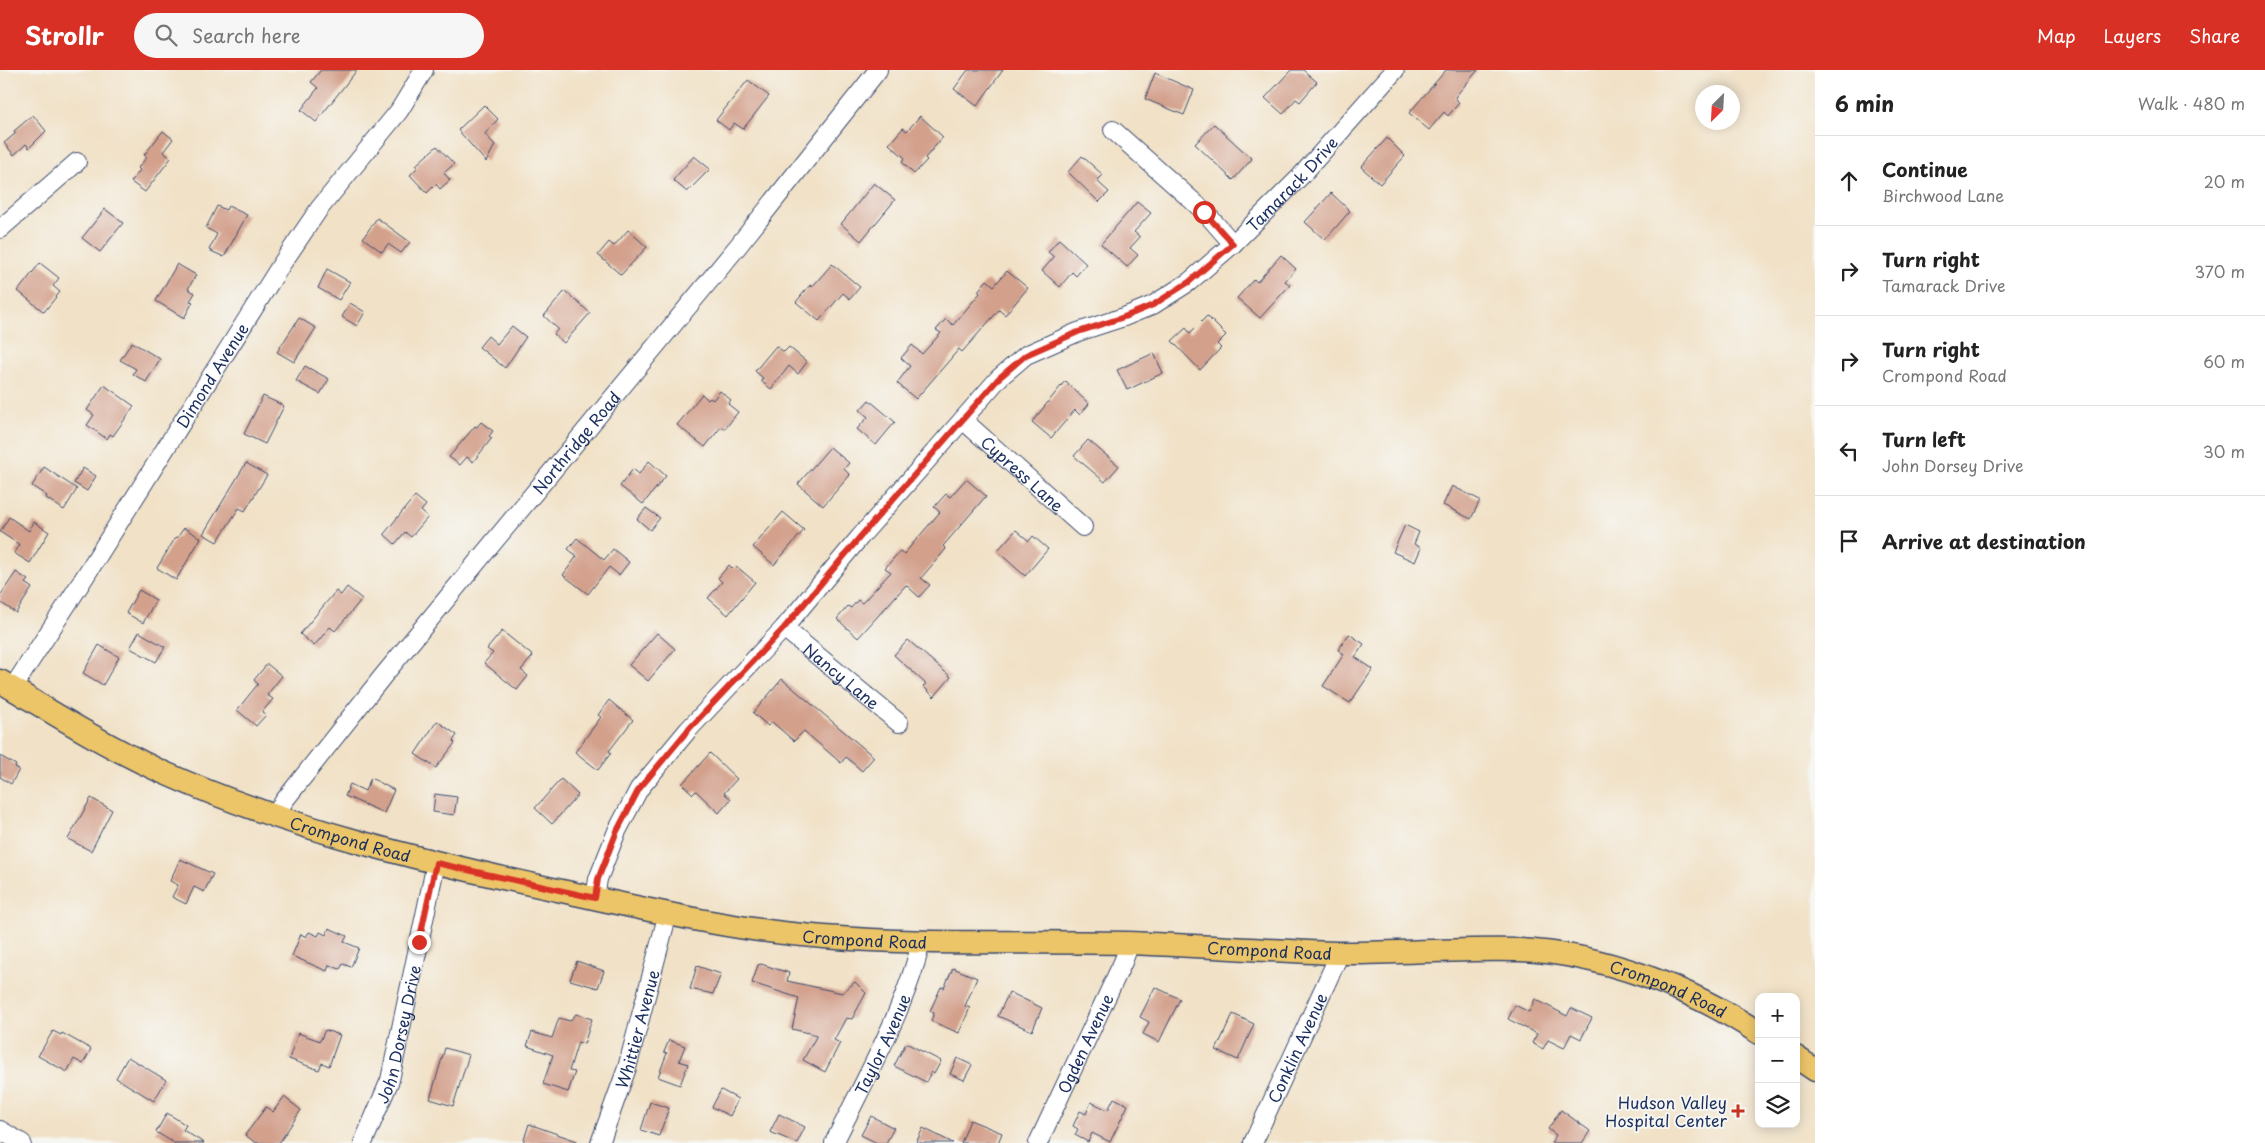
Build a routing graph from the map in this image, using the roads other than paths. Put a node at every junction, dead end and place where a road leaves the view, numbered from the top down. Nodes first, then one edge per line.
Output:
1 (424, 70) edge
2 (878, 70) edge
3 (1385, 73) edge
4 (1113, 130) dead end
5 (77, 162) dead end
6 (0, 229) edge
7 (1233, 244) junction
8 (963, 420) junction
9 (1083, 528) dead end
10 (784, 628) junction
11 (6, 685) edge
12 (899, 723) dead end
13 (275, 816) junction
14 (436, 863) junction
15 (595, 898) junction
16 (668, 913) junction
17 (921, 942) junction
18 (1130, 943) junction
19 (1340, 953) junction
20 (1755, 1031) edge
21 (1800, 1060) edge
22 (1815, 1070) edge
23 (0, 1130) edge
24 (22, 1143) edge
25 (363, 1143) edge
26 (600, 1143) edge
27 (834, 1143) edge
28 (1038, 1143) edge
29 (1253, 1143) edge

1 - 11 street, Dimond Avenue
2 - 13 street, Northridge Road
3 - 7 street, Tamarack Drive
4 - 7 street
5 - 6 street
7 - 8 street, Tamarack Drive
8 - 9 street, Cypress Lane
8 - 10 street, Tamarack Drive
10 - 12 street, Nancy Lane
10 - 15 street, Tamarack Drive
11 - 13 main road, Crompond Road
13 - 14 main road, Crompond Road
14 - 15 main road, Crompond Road
14 - 25 street, John Dorsey Drive
15 - 16 main road, Crompond Road
16 - 17 main road, Crompond Road
16 - 26 street, Whittier Avenue
17 - 18 main road, Crompond Road
17 - 27 street, Taylor Avenue
18 - 19 main road, Crompond Road
18 - 28 street, Ogden Avenue
19 - 20 main road, Crompond Road
19 - 29 street, Conklin Avenue
21 - 22 main road
23 - 24 street

